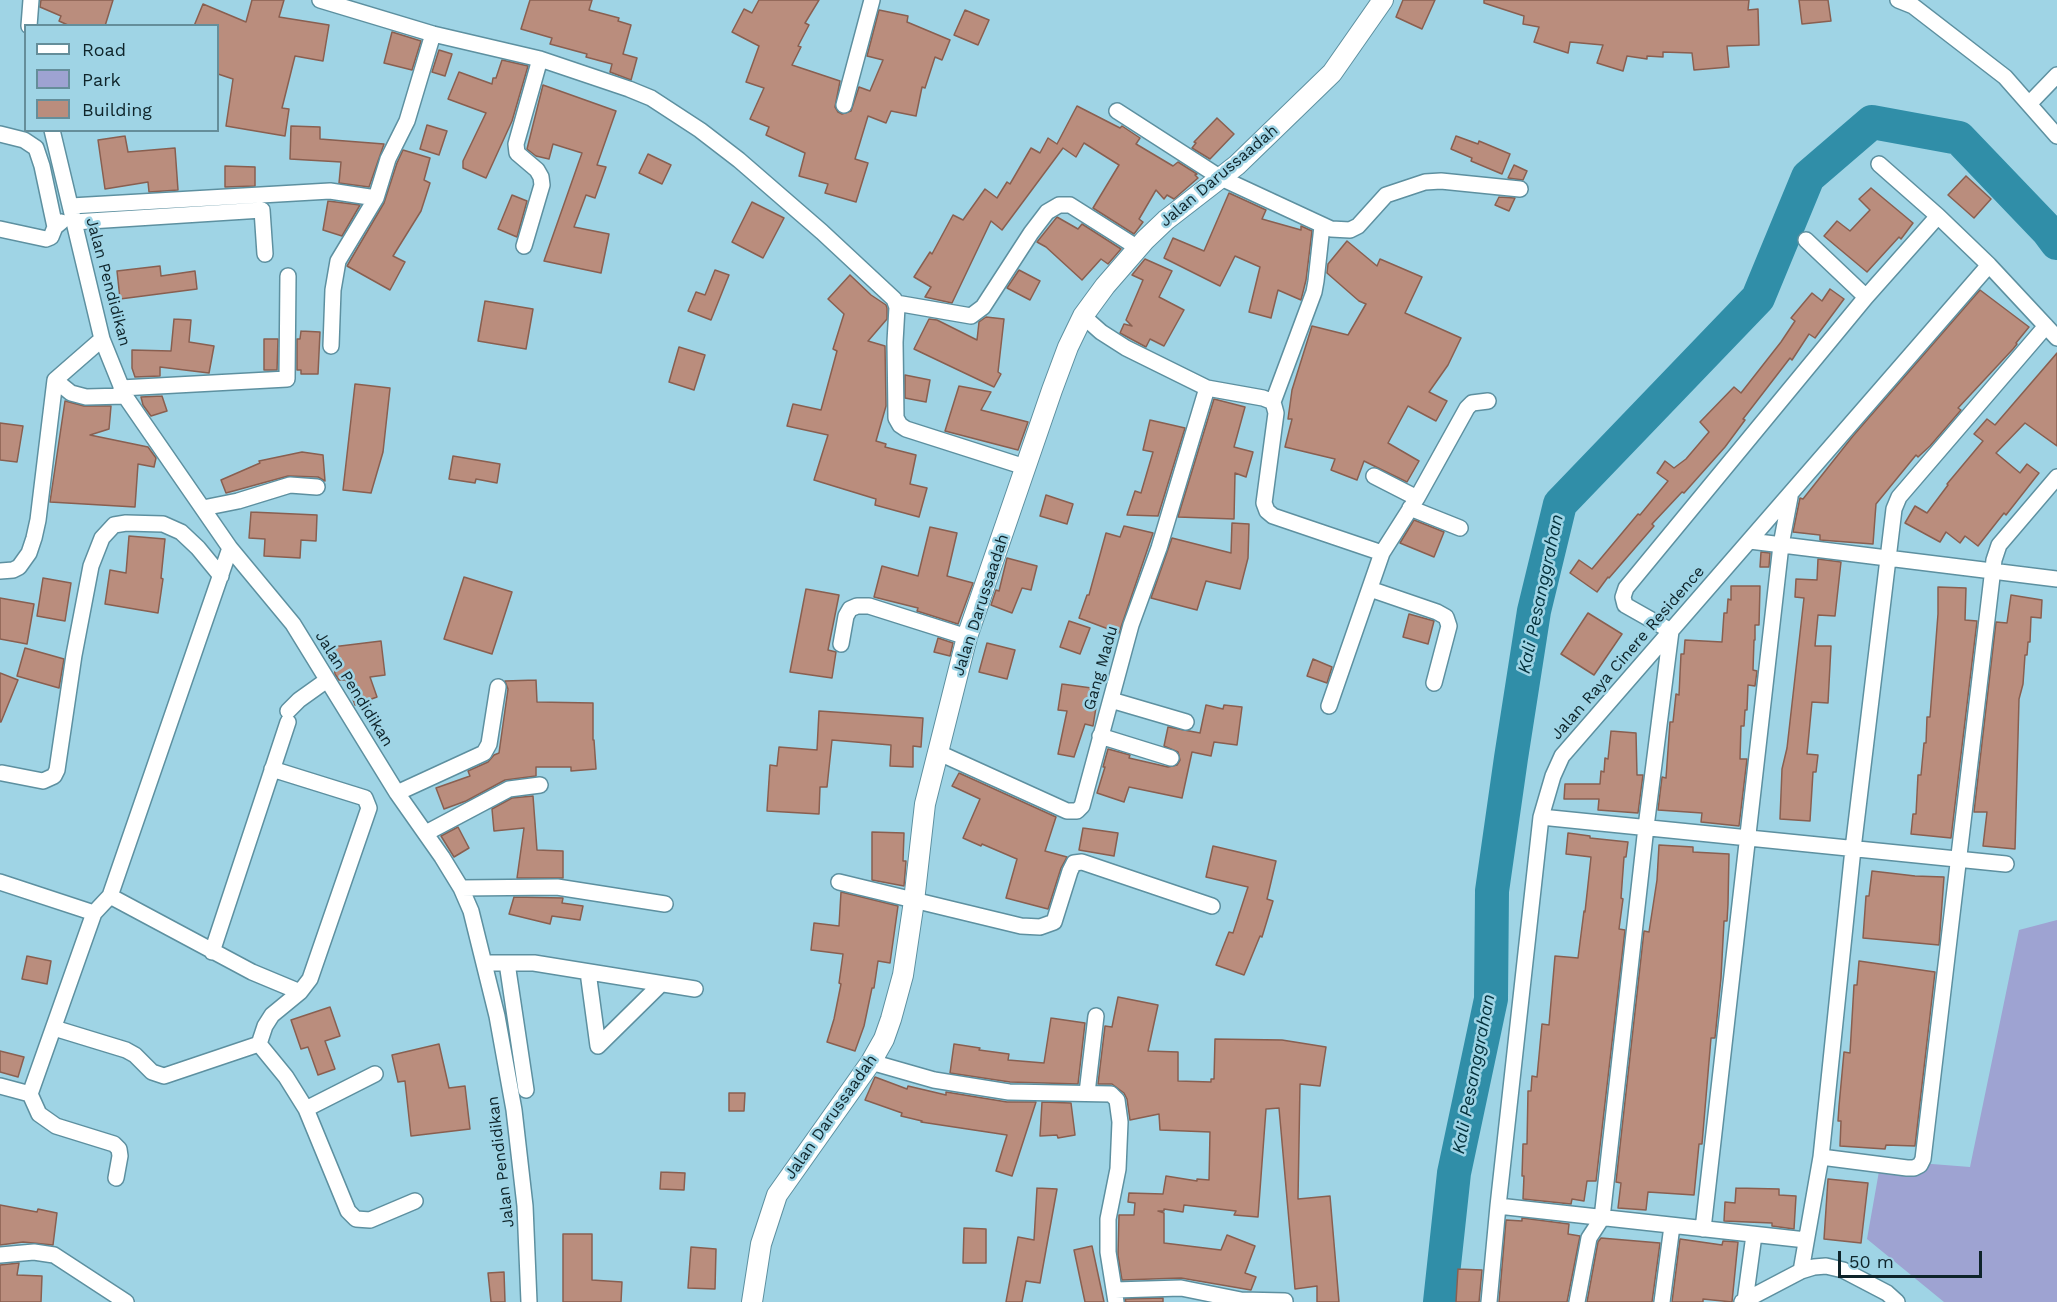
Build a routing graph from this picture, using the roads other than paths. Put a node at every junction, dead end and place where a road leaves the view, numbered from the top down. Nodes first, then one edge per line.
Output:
1 (32, 0) edge
2 (320, 0) edge
3 (872, 0) edge
4 (1383, 0) edge
5 (1898, 0) edge
6 (1914, 3) edge
7 (28, 24) edge
8 (433, 34) junction
9 (540, 59) junction
10 (2057, 75) edge
11 (2029, 104) junction
12 (844, 105) dead end
13 (1117, 111) dead end
14 (52, 132) edge
15 (0, 134) edge
16 (2057, 136) edge
17 (1880, 164) dead end
18 (1221, 178) junction
19 (1520, 189) dead end
20 (376, 198) junction
21 (72, 213) junction
22 (1938, 216) junction
23 (1322, 226) junction
24 (55, 227) junction
25 (0, 229) edge
26 (1806, 240) dead end
27 (524, 246) dead end
28 (1138, 248) junction
29 (265, 254) dead end
30 (1989, 265) junction
31 (288, 276) dead end
32 (1866, 297) junction
33 (896, 303) junction
34 (1083, 316) junction
35 (2046, 326) junction
36 (2057, 338) edge
37 (102, 339) junction
38 (331, 345) dead end
39 (55, 380) junction
40 (1207, 388) junction
41 (123, 392) junction
42 (1488, 401) dead end
43 (1273, 402) junction
44 (1025, 467) junction
45 (1374, 476) dead end
46 (2057, 477) edge
47 (317, 487) dead end
48 (1791, 495) junction
49 (1414, 503) junction
50 (203, 508) junction
51 (1460, 528) dead end
52 (1750, 541) junction
53 (1780, 544) junction
54 (230, 548) junction
55 (1382, 553) junction
56 (1888, 557) junction
57 (1994, 570) junction
58 (0, 571) edge
59 (221, 576) junction
60 (2057, 579) edge
61 (1370, 589) junction
62 (1671, 631) junction
63 (968, 637) junction
64 (841, 644) dead end
65 (327, 680) junction
66 (1434, 683) dead end
67 (498, 687) dead end
68 (1111, 700) junction
69 (1329, 706) dead end
70 (1186, 722) dead end
71 (1100, 736) junction
72 (938, 752) junction
73 (1171, 758) dead end
74 (272, 769) junction
75 (2, 774) dead end
76 (540, 785) dead end
77 (397, 793) junction
78 (1541, 817) junction
79 (1646, 827) junction
80 (426, 833) junction
81 (1749, 838) junction
82 (1853, 849) junction
83 (1958, 860) junction
84 (2006, 864) dead end
85 (0, 882) edge
86 (839, 882) dead end
87 (461, 888) junction
88 (110, 896) junction
89 (915, 901) junction
90 (665, 904) dead end
91 (1212, 906) dead end
92 (94, 913) junction
93 (212, 952) junction
94 (484, 963) junction
95 (507, 963) junction
96 (588, 972) junction
97 (661, 984) junction
98 (695, 990) dead end
99 (300, 992) junction
100 (1096, 1017) dead end
101 (54, 1028) junction
102 (259, 1044) junction
103 (872, 1062) junction
104 (375, 1074) dead end
105 (0, 1086) edge
106 (526, 1090) dead end
107 (1087, 1093) junction
108 (30, 1094) junction
109 (306, 1109) junction
110 (1821, 1157) junction
111 (116, 1178) dead end
112 (415, 1201) dead end
113 (1498, 1206) junction
114 (1602, 1218) junction
115 (1672, 1226) junction
116 (1703, 1229) junction
117 (1754, 1235) junction
118 (1806, 1240) junction
119 (0, 1256) edge
120 (1801, 1271) junction
121 (1115, 1296) edge
122 (1285, 1301) edge
123 (126, 1302) edge
124 (529, 1302) edge
125 (752, 1302) edge
126 (1267, 1302) edge
127 (1489, 1302) edge
128 (1576, 1302) edge
129 (1662, 1302) edge
130 (1743, 1302) edge
131 (1897, 1302) edge

1 - 7 street
2 - 8 street
3 - 12 street
4 - 18 street, Jalan Darussaadah
5 - 6 street
6 - 11 street
8 - 9 street
8 - 20 street
9 - 27 street
9 - 33 street
10 - 11 street
11 - 16 street
13 - 18 street
14 - 21 street, Jalan Pendidikan
15 - 24 street
17 - 22 street
18 - 23 street
18 - 28 street, Jalan Darussaadah
19 - 23 street
20 - 21 street
20 - 38 street
21 - 24 street
21 - 29 street
21 - 37 street, Jalan Pendidikan
22 - 30 street
22 - 32 street
23 - 43 street
24 - 25 street
26 - 32 street
28 - 33 street
28 - 34 street, Jalan Darussaadah
30 - 35 street
30 - 48 street, Jalan Raya Cinere Residence
31 - 41 street
32 - 62 street
33 - 44 street
34 - 40 street
34 - 44 street, Jalan Darussaadah
35 - 36 street
35 - 56 street
37 - 39 street
37 - 41 street, Jalan Pendidikan
39 - 41 street
39 - 58 street
40 - 43 street
40 - 68 street, Gang Madu
41 - 50 street, Jalan Pendidikan
42 - 49 street
43 - 55 street
44 - 63 street, Jalan Darussaadah
45 - 49 street
46 - 57 street
47 - 50 street
48 - 52 street, Jalan Raya Cinere Residence
48 - 53 street
49 - 51 street
49 - 55 street
50 - 54 street, Jalan Pendidikan
52 - 53 street
52 - 62 street, Jalan Raya Cinere Residence
53 - 56 street
53 - 81 street
54 - 59 street
54 - 65 street, Jalan Pendidikan
55 - 61 street
56 - 57 street
56 - 82 street
57 - 60 street
57 - 83 street
59 - 75 street
59 - 88 street
61 - 66 street
61 - 69 street
62 - 78 street, Jalan Raya Cinere Residence
62 - 79 street
63 - 64 street
63 - 72 street, Jalan Darussaadah
65 - 74 street
65 - 77 street, Jalan Pendidikan
67 - 77 street
68 - 70 street
68 - 71 street, Gang Madu
71 - 72 street, Gang Madu
71 - 73 street
72 - 89 street, Jalan Darussaadah
74 - 93 street
74 - 99 street
76 - 80 street
77 - 80 street, Jalan Pendidikan
78 - 79 street
78 - 113 street, Jalan Raya Cinere Residence
79 - 81 street
79 - 114 street
80 - 87 street, Jalan Pendidikan
81 - 82 street
81 - 116 street
82 - 83 street
82 - 110 street
83 - 84 street
83 - 110 street
85 - 92 street
86 - 89 street
87 - 90 street
87 - 94 street, Jalan Pendidikan
88 - 92 street
88 - 93 street
89 - 91 street
89 - 103 street, Jalan Darussaadah
92 - 101 street
93 - 99 street
94 - 95 street
94 - 124 street, Jalan Pendidikan
95 - 96 street
95 - 106 street
96 - 97 street
96 - 97 street
97 - 98 street
99 - 102 street
100 - 107 street
101 - 102 street
101 - 108 street
102 - 109 street
103 - 107 street
103 - 125 street, Jalan Darussaadah
104 - 109 street
105 - 108 street
107 - 121 street
108 - 111 street
109 - 112 street
110 - 118 street
113 - 114 street
113 - 127 street, Jalan Raya Cinere Residence
114 - 115 street
114 - 128 street
115 - 116 street
115 - 129 street
116 - 117 street
117 - 118 street
117 - 130 street
118 - 120 street
119 - 123 street
120 - 130 street
120 - 131 street
121 - 126 street
122 - 126 street

